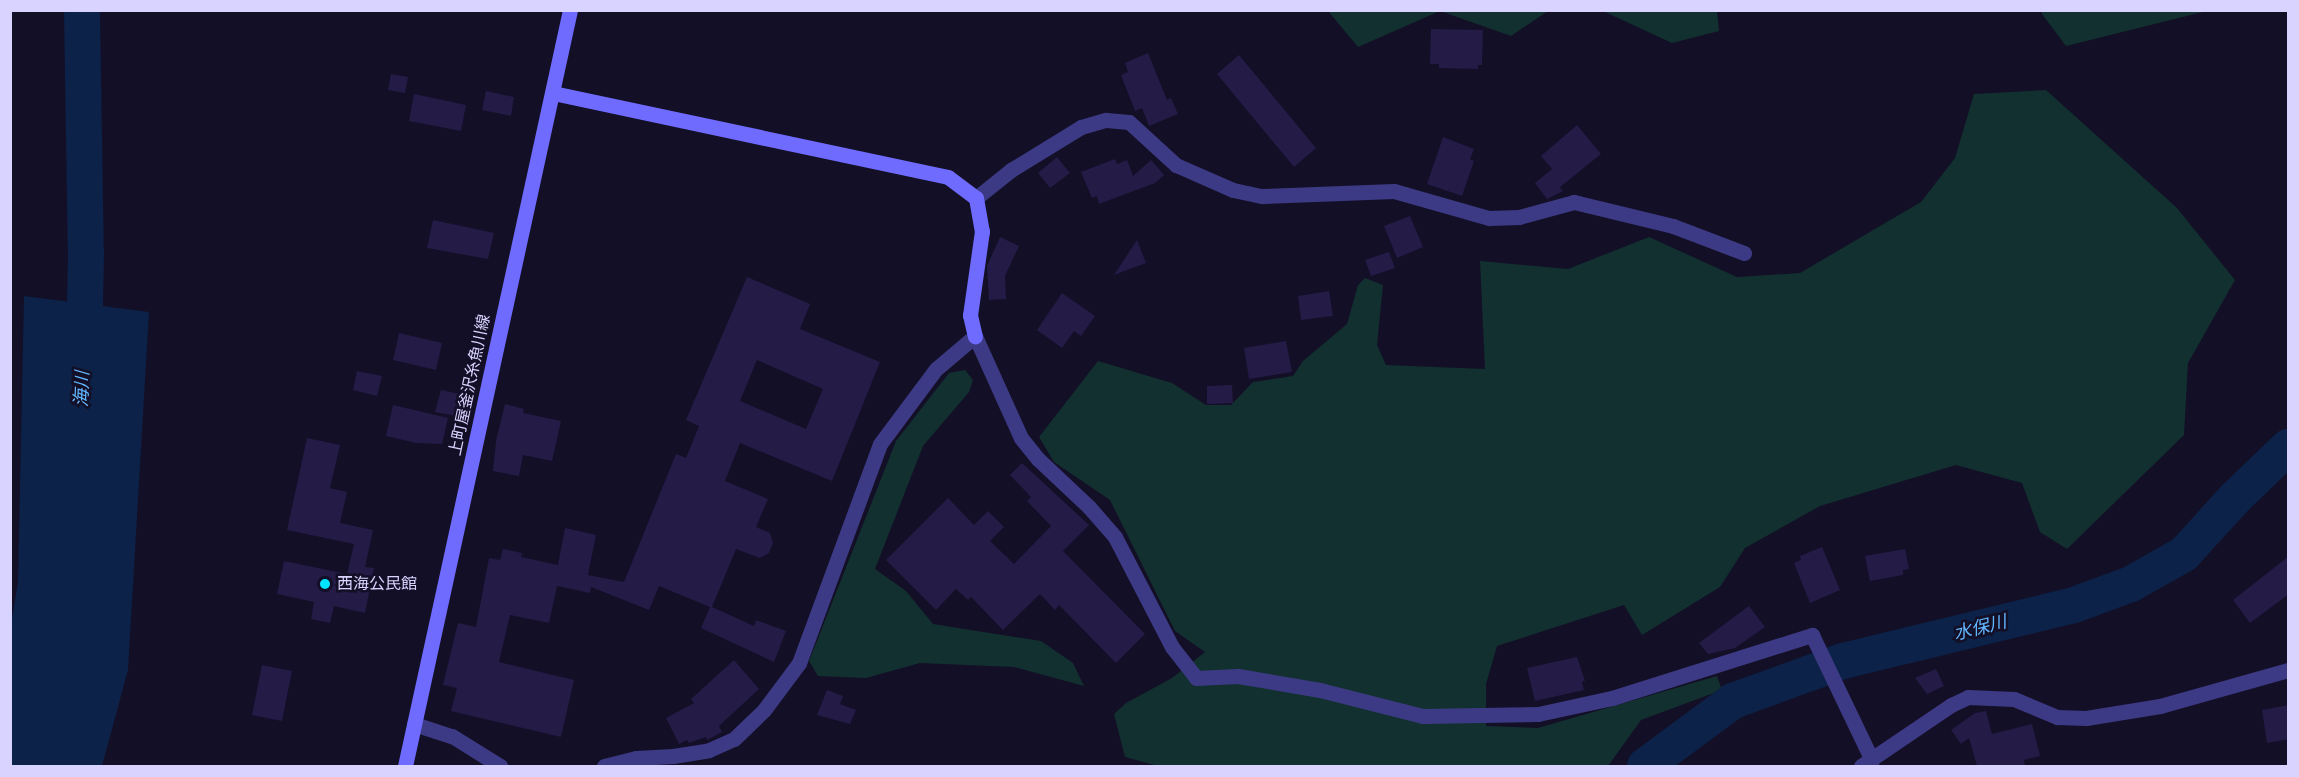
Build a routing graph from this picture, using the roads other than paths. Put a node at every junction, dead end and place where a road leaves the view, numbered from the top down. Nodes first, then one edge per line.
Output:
1 (570, 10) edge
2 (553, 93) junction
3 (976, 198) junction
4 (1744, 253) dead end
5 (975, 336) junction
6 (2289, 670) edge
7 (414, 724) junction
8 (1867, 763) edge
9 (405, 766) edge
10 (500, 766) edge
11 (603, 766) edge

1 - 2 main road, 上町屋釜沢糸魚川線
2 - 3 main road
2 - 7 main road, 上町屋釜沢糸魚川線
3 - 4 street
3 - 5 main road
5 - 8 street
5 - 11 street
6 - 8 street
7 - 9 main road, 上町屋釜沢糸魚川線
7 - 10 street

